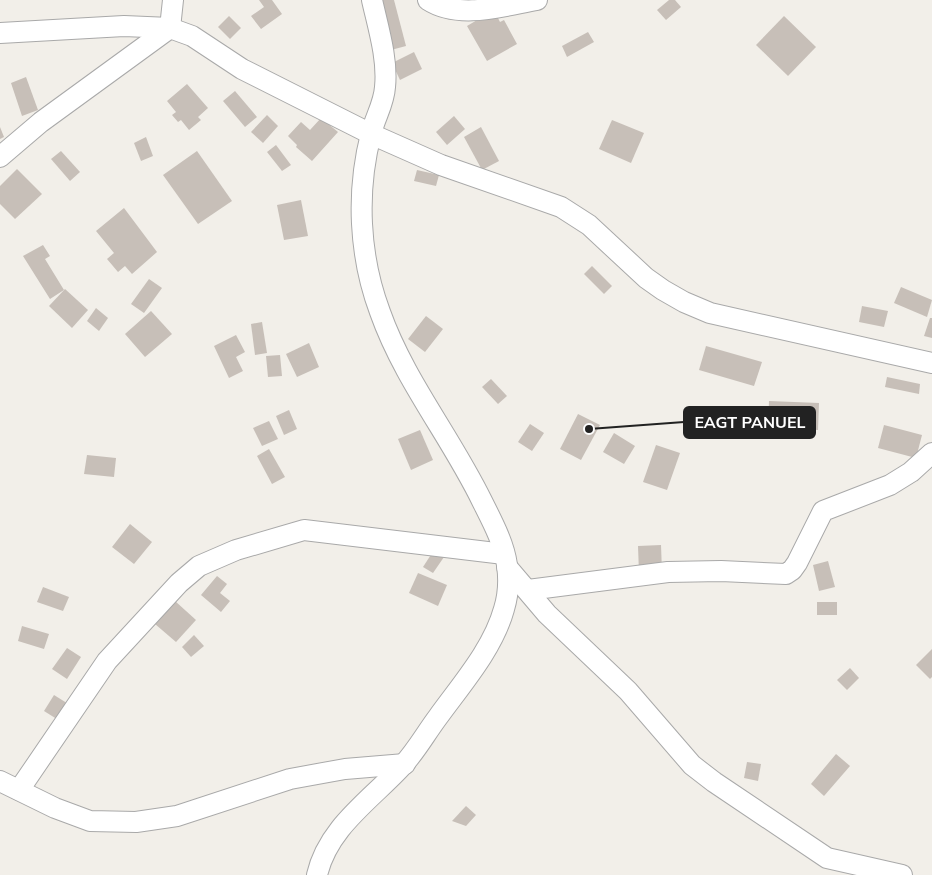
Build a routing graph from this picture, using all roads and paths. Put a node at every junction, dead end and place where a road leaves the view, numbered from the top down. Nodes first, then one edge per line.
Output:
1 (173, 0) edge
2 (372, 0) edge
3 (428, 0) edge
4 (537, 0) edge
5 (170, 28) junction
6 (0, 32) edge
7 (371, 134) junction
8 (0, 156) edge
9 (932, 363) edge
10 (932, 452) edge
11 (506, 560) junction
12 (528, 590) junction
13 (404, 764) junction
14 (0, 781) edge
15 (19, 790) junction
16 (317, 875) edge
17 (902, 875) edge

1 - 5 street
2 - 7 street
3 - 4 street
5 - 6 street
5 - 7 street
5 - 8 street
7 - 9 street
7 - 11 street
10 - 12 street
11 - 12 street
11 - 13 street
11 - 15 street
12 - 17 street
13 - 15 street
13 - 16 street
14 - 15 street

